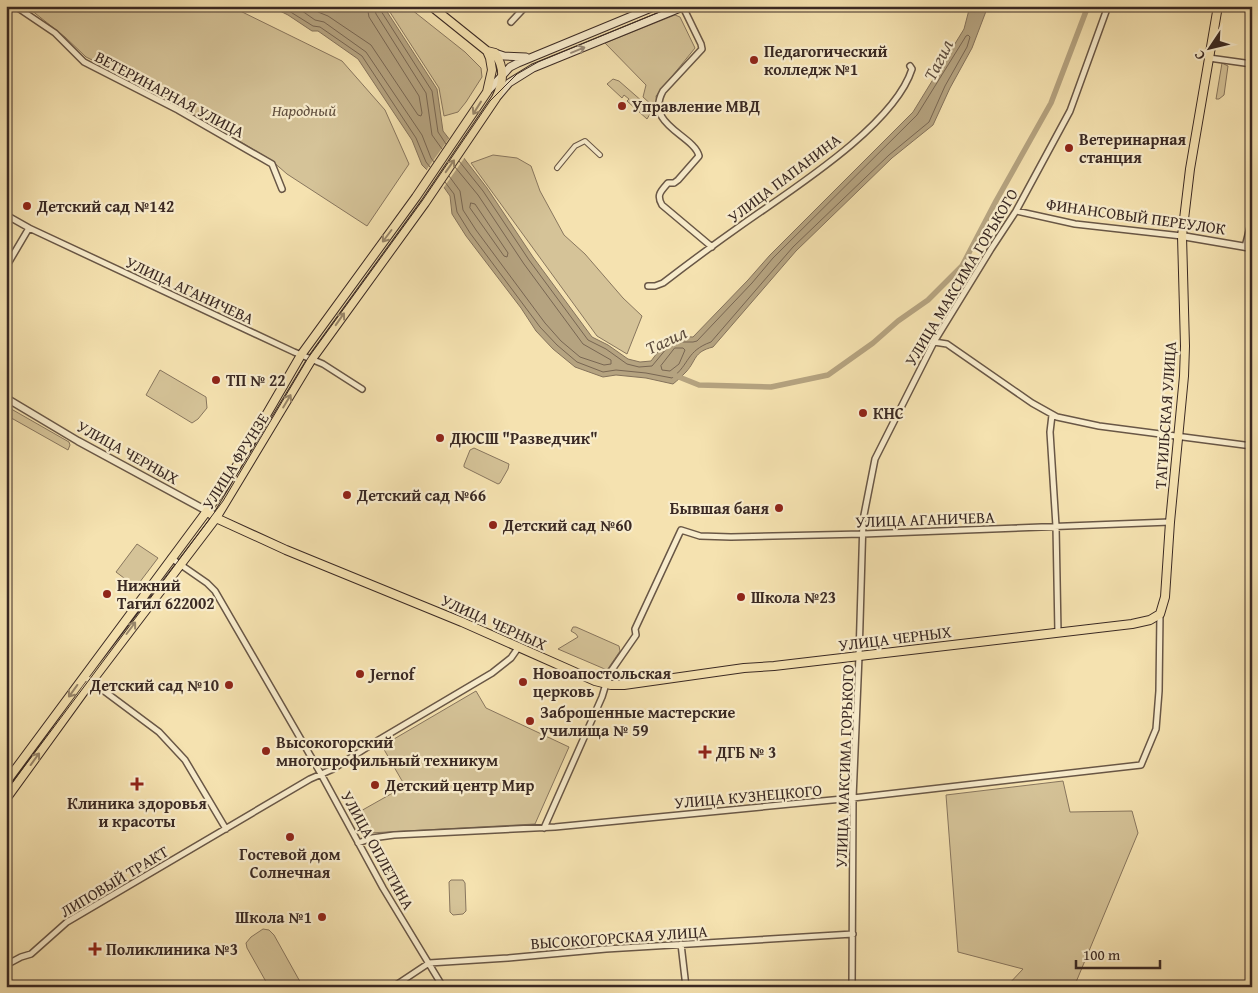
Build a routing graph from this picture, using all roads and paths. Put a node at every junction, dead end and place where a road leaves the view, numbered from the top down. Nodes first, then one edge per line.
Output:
1 (15, 6) edge
2 (430, 6) edge
3 (526, 6) edge
4 (656, 6) edge
5 (1108, 6) edge
6 (1218, 6) edge
7 (683, 7) edge
8 (511, 22) dead end
9 (491, 54) junction
10 (534, 56) junction
11 (1209, 58) junction
12 (1252, 64) edge
13 (910, 66) dead end
14 (533, 68) junction
15 (505, 69) junction
16 (487, 92) junction
17 (496, 98) junction
18 (600, 155) dead end
19 (557, 168) dead end
20 (282, 189) dead end
21 (1016, 211) junction
22 (6, 215) edge
23 (1252, 219) edge
24 (29, 228) junction
25 (1182, 236) junction
26 (712, 247) junction
27 (1248, 247) edge
28 (6, 267) edge
29 (648, 286) dead end
30 (934, 342) junction
31 (301, 355) junction
32 (312, 359) junction
33 (362, 389) dead end
34 (6, 398) edge
35 (1052, 415) junction
36 (1178, 436) junction
37 (1252, 446) edge
38 (207, 512) junction
39 (216, 518) junction
40 (1170, 522) junction
41 (1056, 526) junction
42 (862, 534) junction
43 (171, 558) junction
44 (180, 564) junction
45 (1160, 614) junction
46 (1058, 633) junction
47 (518, 648) junction
48 (859, 656) junction
49 (84, 676) junction
50 (91, 682) junction
51 (606, 684) junction
52 (1141, 765) joint
53 (321, 774) junction
54 (6, 782) edge
55 (853, 798) junction
56 (6, 799) edge
57 (544, 828) junction
58 (226, 829) junction
59 (358, 843) junction
60 (853, 934) junction
61 (681, 944) junction
62 (429, 963) junction
63 (6, 966) edge
64 (393, 987) edge
65 (443, 987) edge
66 (686, 987) edge
67 (852, 987) edge

1 - 20 street, ВЕТЕРИНАРНАЯ УЛИЦА
2 - 9 main road
3 - 8 street
4 - 10 main road
5 - 21 street, УЛИЦА МАКСИМА ГОРЬКОГО
6 - 11 main road, ТАГИЛЬСКАЯ УЛИЦА
14 -> 7 main road
7 - 26 street
9 - 10 main road
9 - 15 main road
9 - 16 main road
10 - 15 main road
11 - 12 street
11 - 25 main road, ТАГИЛЬСКАЯ УЛИЦА
13 - 26 street, УЛИЦА ПАПАНИНА
14 - 15 main road
14 - 17 main road
15 - 16 main road
15 - 17 main road, УЛИЦА ФРУНЗЕ
16 -> 31 main road, УЛИЦА ФРУНЗЕ
32 -> 17 main road, УЛИЦА ФРУНЗЕ
18 - 19 street
21 - 25 street, ФИНАНСОВЫЙ ПЕРЕУЛОК
21 - 30 street, УЛИЦА МАКСИМА ГОРЬКОГО
22 - 24 street, УЛИЦА АГАНИЧЕВА
23 - 27 street
24 - 28 street
24 - 31 street, УЛИЦА АГАНИЧЕВА
25 - 27 street, ФИНАНСОВЫЙ ПЕРЕУЛОК
25 - 36 main road, ТАГИЛЬСКАЯ УЛИЦА
26 - 29 street, УЛИЦА ПАПАНИНА
30 - 35 street
30 - 42 street, УЛИЦА МАКСИМА ГОРЬКОГО
31 - 32 street, УЛИЦА АГАНИЧЕВА
31 - 38 main road, УЛИЦА ФРУНЗЕ
32 - 33 street, УЛИЦА АГАНИЧЕВА
39 -> 32 main road, УЛИЦА ФРУНЗЕ
34 - 38 street, УЛИЦА ЧЕРНЫХ
35 - 36 street
35 - 41 street
36 - 37 street
36 - 40 main road, ТАГИЛЬСКАЯ УЛИЦА
38 - 39 main road, УЛИЦА ЧЕРНЫХ
38 - 43 main road, УЛИЦА ФРУНЗЕ
39 - 44 main road, УЛИЦА ФРУНЗЕ
39 - 47 main road, УЛИЦА ЧЕРНЫХ
40 - 41 street, УЛИЦА АГАНИЧЕВА
40 - 45 main road, ТАГИЛЬСКАЯ УЛИЦА
41 - 42 street, УЛИЦА АГАНИЧЕВА
41 - 46 street
42 - 48 street, УЛИЦА МАКСИМА ГОРЬКОГО
42 - 51 street, УЛИЦА АГАНИЧЕВА
43 - 44 street, УЛИЦА ОПЛЕТИНА
43 - 49 main road, УЛИЦА ФРУНЗЕ
50 -> 44 main road, УЛИЦА ФРУНЗЕ
44 - 53 street, УЛИЦА ОПЛЕТИНА
45 - 46 main road, УЛИЦА ЧЕРНЫХ
45 - 52 street, ТАГИЛЬСКАЯ УЛИЦА
46 - 48 main road, УЛИЦА ЧЕРНЫХ
47 - 51 main road, УЛИЦА ЧЕРНЫХ
47 - 53 street, ЛИПОВЫЙ ТРАКТ
48 - 51 main road, УЛИЦА ЧЕРНЫХ
48 - 55 street, УЛИЦА МАКСИМА ГОРЬКОГО
49 - 50 street
49 -> 54 main road, УЛИЦА ФРУНЗЕ
56 -> 50 main road, УЛИЦА ФРУНЗЕ
50 - 58 street
51 - 57 street
52 - 55 street, УЛИЦА КУЗНЕЦКОГО
53 - 58 street, ЛИПОВЫЙ ТРАКТ
53 - 59 street, УЛИЦА ОПЛЕТИНА
55 - 57 street, УЛИЦА КУЗНЕЦКОГО
55 - 60 street, УЛИЦА МАКСИМА ГОРЬКОГО
57 - 59 street, УЛИЦА КУЗНЕЦКОГО
58 - 63 street, ЛИПОВЫЙ ТРАКТ
59 - 62 street, УЛИЦА ОПЛЕТИНА
60 - 61 street, ВЫСОКОГОРСКАЯ УЛИЦА
60 - 67 street, УЛИЦА МАКСИМА ГОРЬКОГО
61 - 62 street, ВЫСОКОГОРСКАЯ УЛИЦА
61 - 66 street
62 - 64 street
62 - 65 street, УЛИЦА ОПЛЕТИНА

